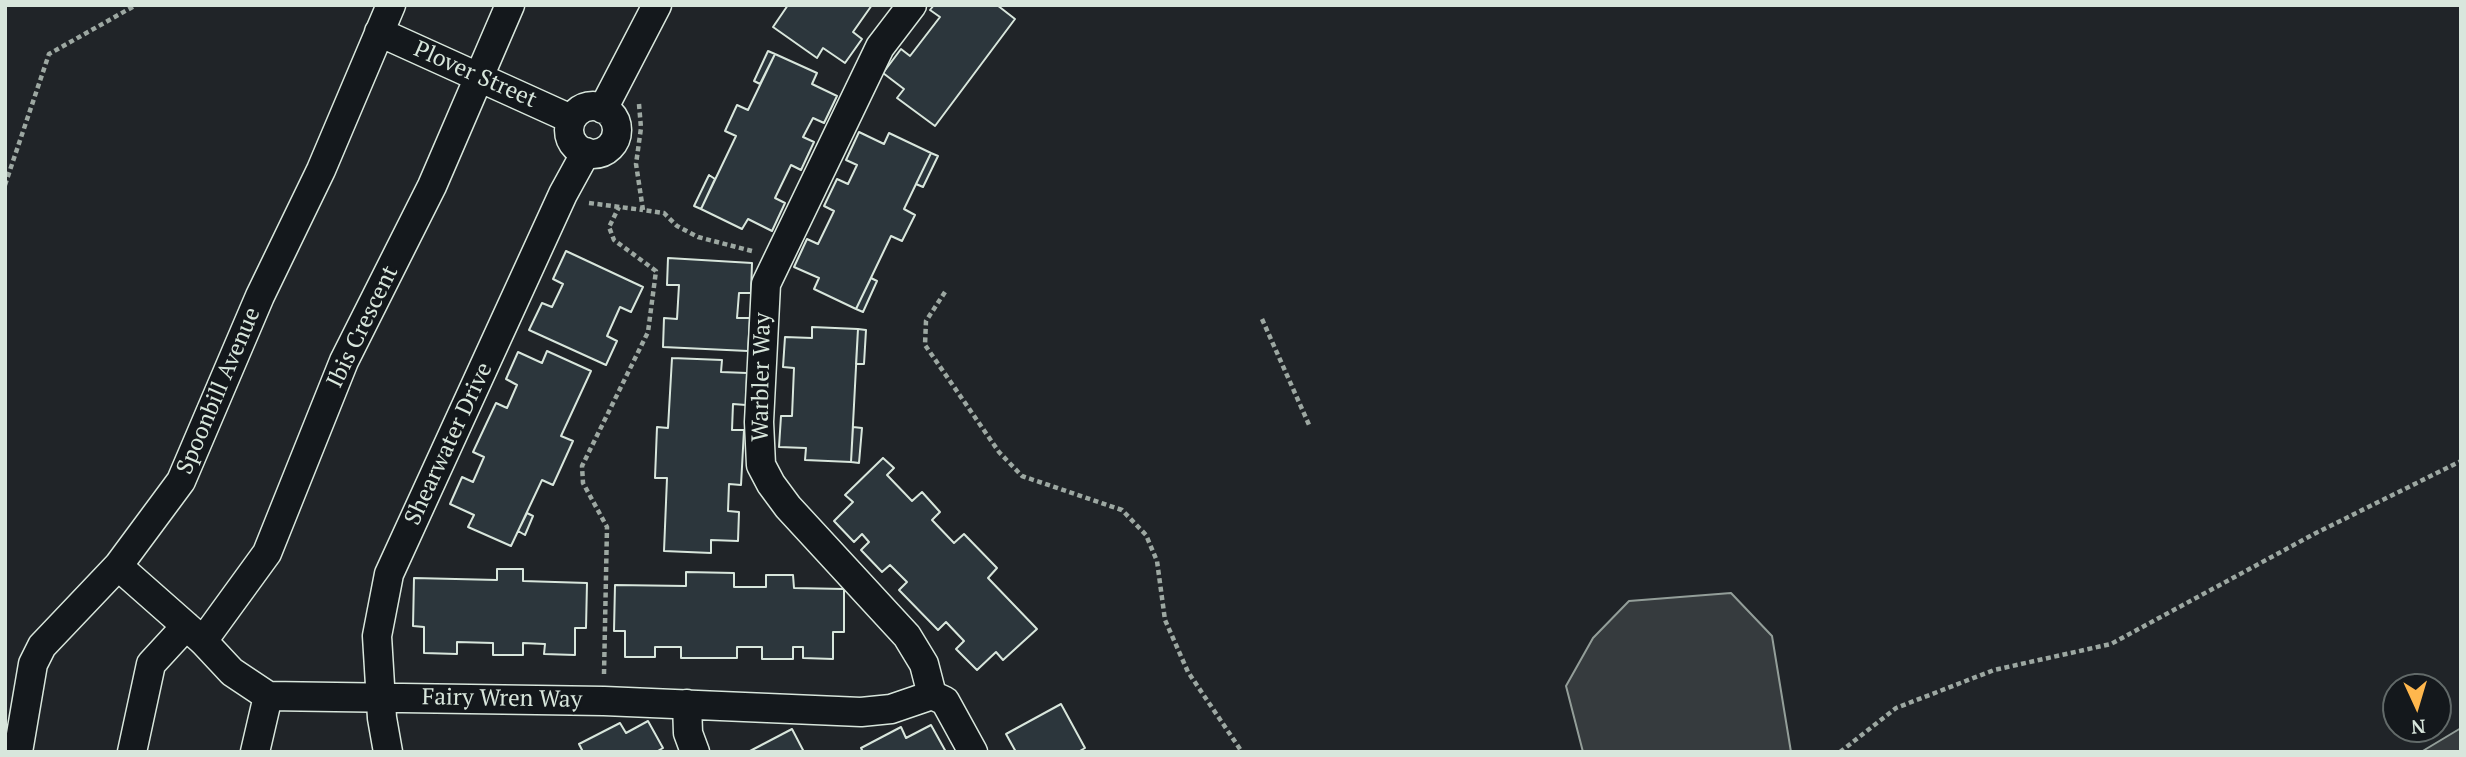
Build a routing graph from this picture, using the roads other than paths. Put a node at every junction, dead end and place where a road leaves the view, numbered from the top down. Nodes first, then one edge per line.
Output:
1 (391, 5) edge
2 (510, 5) edge
3 (657, 5) edge
4 (912, 5) edge
5 (379, 32) junction
6 (478, 77) junction
7 (603, 109) junction
8 (571, 119) junction
9 (586, 152) junction
10 (118, 566) junction
11 (195, 633) junction
12 (932, 695) junction
13 (268, 696) junction
14 (381, 696) junction
15 (687, 704) junction
16 (18, 752) edge
17 (132, 752) edge
18 (255, 752) edge
19 (388, 752) edge
20 (695, 752) edge
21 (973, 752) edge

1 - 5 street, Spoonbill Avenue
2 - 6 street, Ibis Crescent
3 - 7 street
4 - 12 street, Warbler Way
5 - 6 street, Plover Street
5 - 10 street, Spoonbill Avenue
6 - 8 street, Plover Street
6 - 11 street, Ibis Crescent
7 - 8 street
7 - 9 street
8 - 9 street
9 - 14 street, Shearwater Drive
10 - 11 street
10 - 16 street, Spoonbill Avenue
11 - 13 street
11 - 17 street, Ibis Crescent
12 - 15 street, Fairy Wren Way
12 - 21 street, Warbler Way
13 - 14 street, Fairy Wren Way
13 - 18 street
14 - 15 street, Fairy Wren Way
14 - 19 street, Shearwater Drive
15 - 20 street

